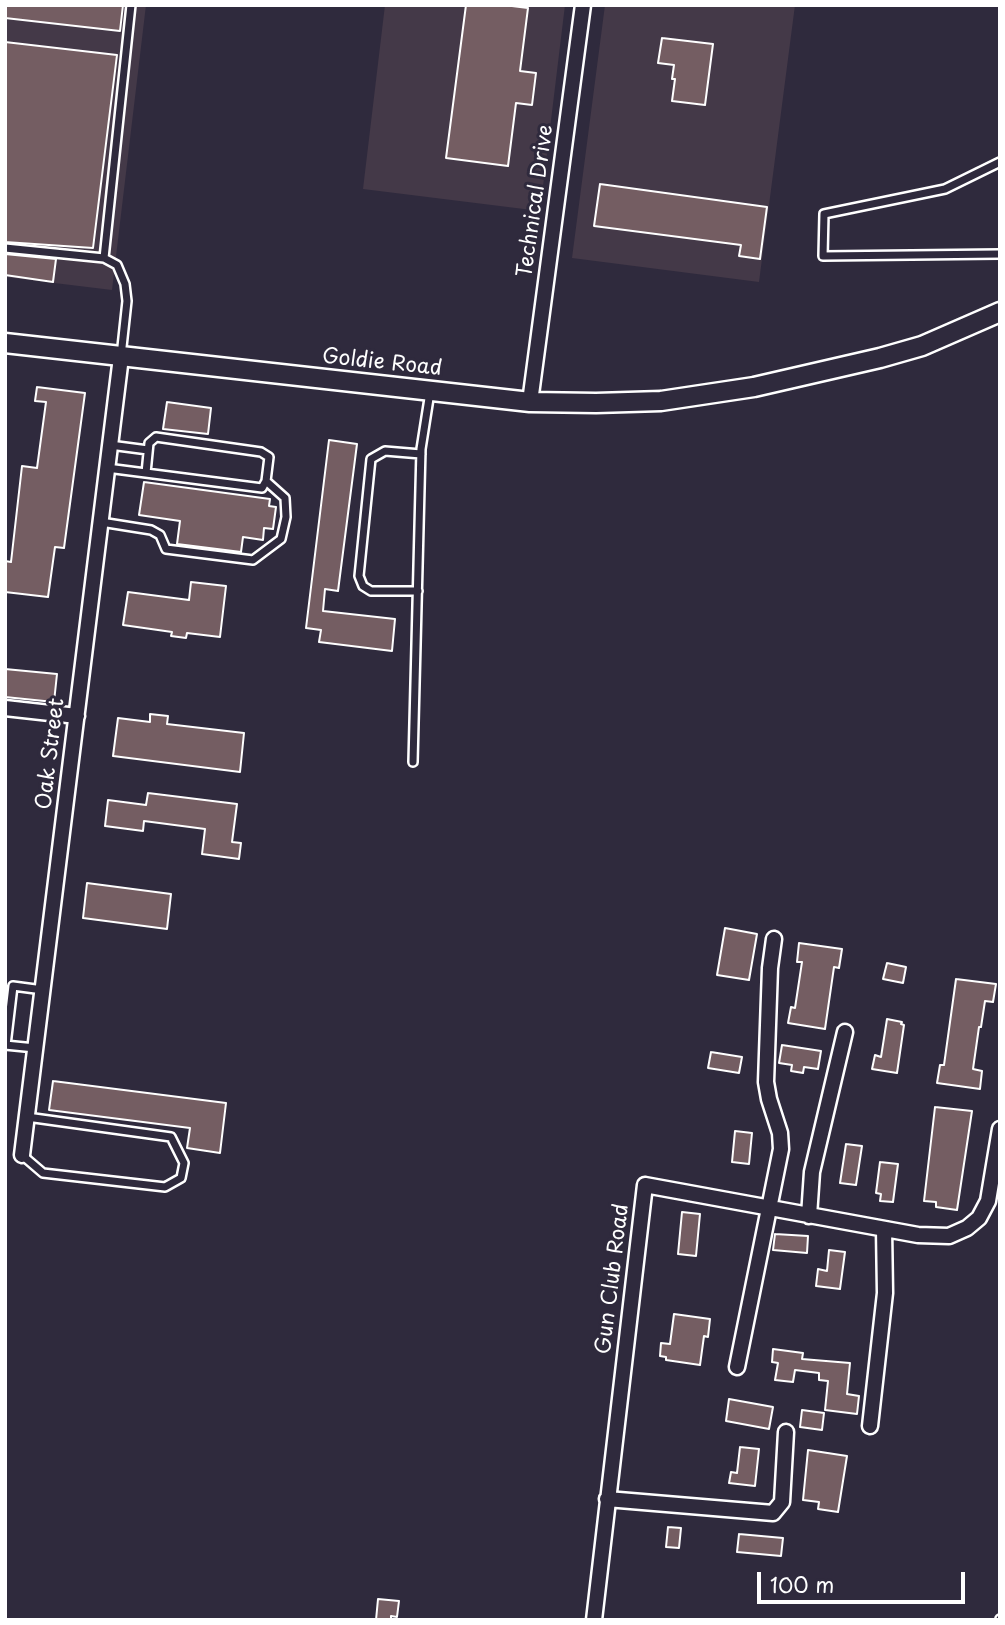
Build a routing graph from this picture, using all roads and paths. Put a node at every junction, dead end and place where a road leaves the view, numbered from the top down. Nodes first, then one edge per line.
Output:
1 (131, 5) edge
2 (583, 5) edge
3 (1000, 162) edge
4 (5, 248) edge
5 (1000, 254) edge
6 (104, 258) junction
7 (1000, 312) edge
8 (5, 343) edge
9 (121, 357) junction
10 (430, 391) junction
11 (530, 402) junction
12 (110, 445) junction
13 (148, 450) junction
14 (421, 454) junction
15 (107, 468) junction
16 (145, 473) junction
17 (266, 481) junction
18 (101, 522) junction
19 (418, 591) junction
20 (5, 708) edge
21 (77, 716) junction
22 (413, 762) dead end
23 (774, 939) dead end
24 (43, 989) junction
25 (845, 1032) dead end
26 (6, 1045) edge
27 (36, 1048) junction
28 (27, 1117) junction
29 (1000, 1129) edge
30 (22, 1155) joint
31 (769, 1209) junction
32 (808, 1216) junction
33 (884, 1229) junction
34 (737, 1367) dead end
35 (870, 1426) dead end
36 (786, 1432) dead end
37 (607, 1499) junction
38 (594, 1620) edge

1 - 6 lane
2 - 11 street, Technical Drive
3 - 5 lane
4 - 6 lane
6 - 9 lane
7 - 11 street, Goldie Road
8 - 9 street, Goldie Road
9 - 10 street, Goldie Road
9 - 12 street, Oak Street
10 - 11 street, Goldie Road
10 - 14 lane
12 - 13 lane
12 - 15 street, Oak Street
13 - 16 lane
13 - 17 lane
14 - 19 lane
14 - 19 lane
15 - 16 lane
15 - 18 street, Oak Street
16 - 17 lane
17 - 18 lane
18 - 21 street, Oak Street
19 - 22 lane
20 - 21 street
21 - 24 street, Oak Street
23 - 31 street
24 - 26 lane
24 - 27 street, Oak Street
25 - 32 street
26 - 27 lane
27 - 28 street, Oak Street
28 - 30 street, Oak Street
28 - 30 lane
29 - 33 street, Gun Club Road
31 - 32 street, Gun Club Road
31 - 34 street
31 - 37 street, Gun Club Road
32 - 33 street, Gun Club Road
33 - 35 street
36 - 37 street
37 - 38 street, Gun Club Road

